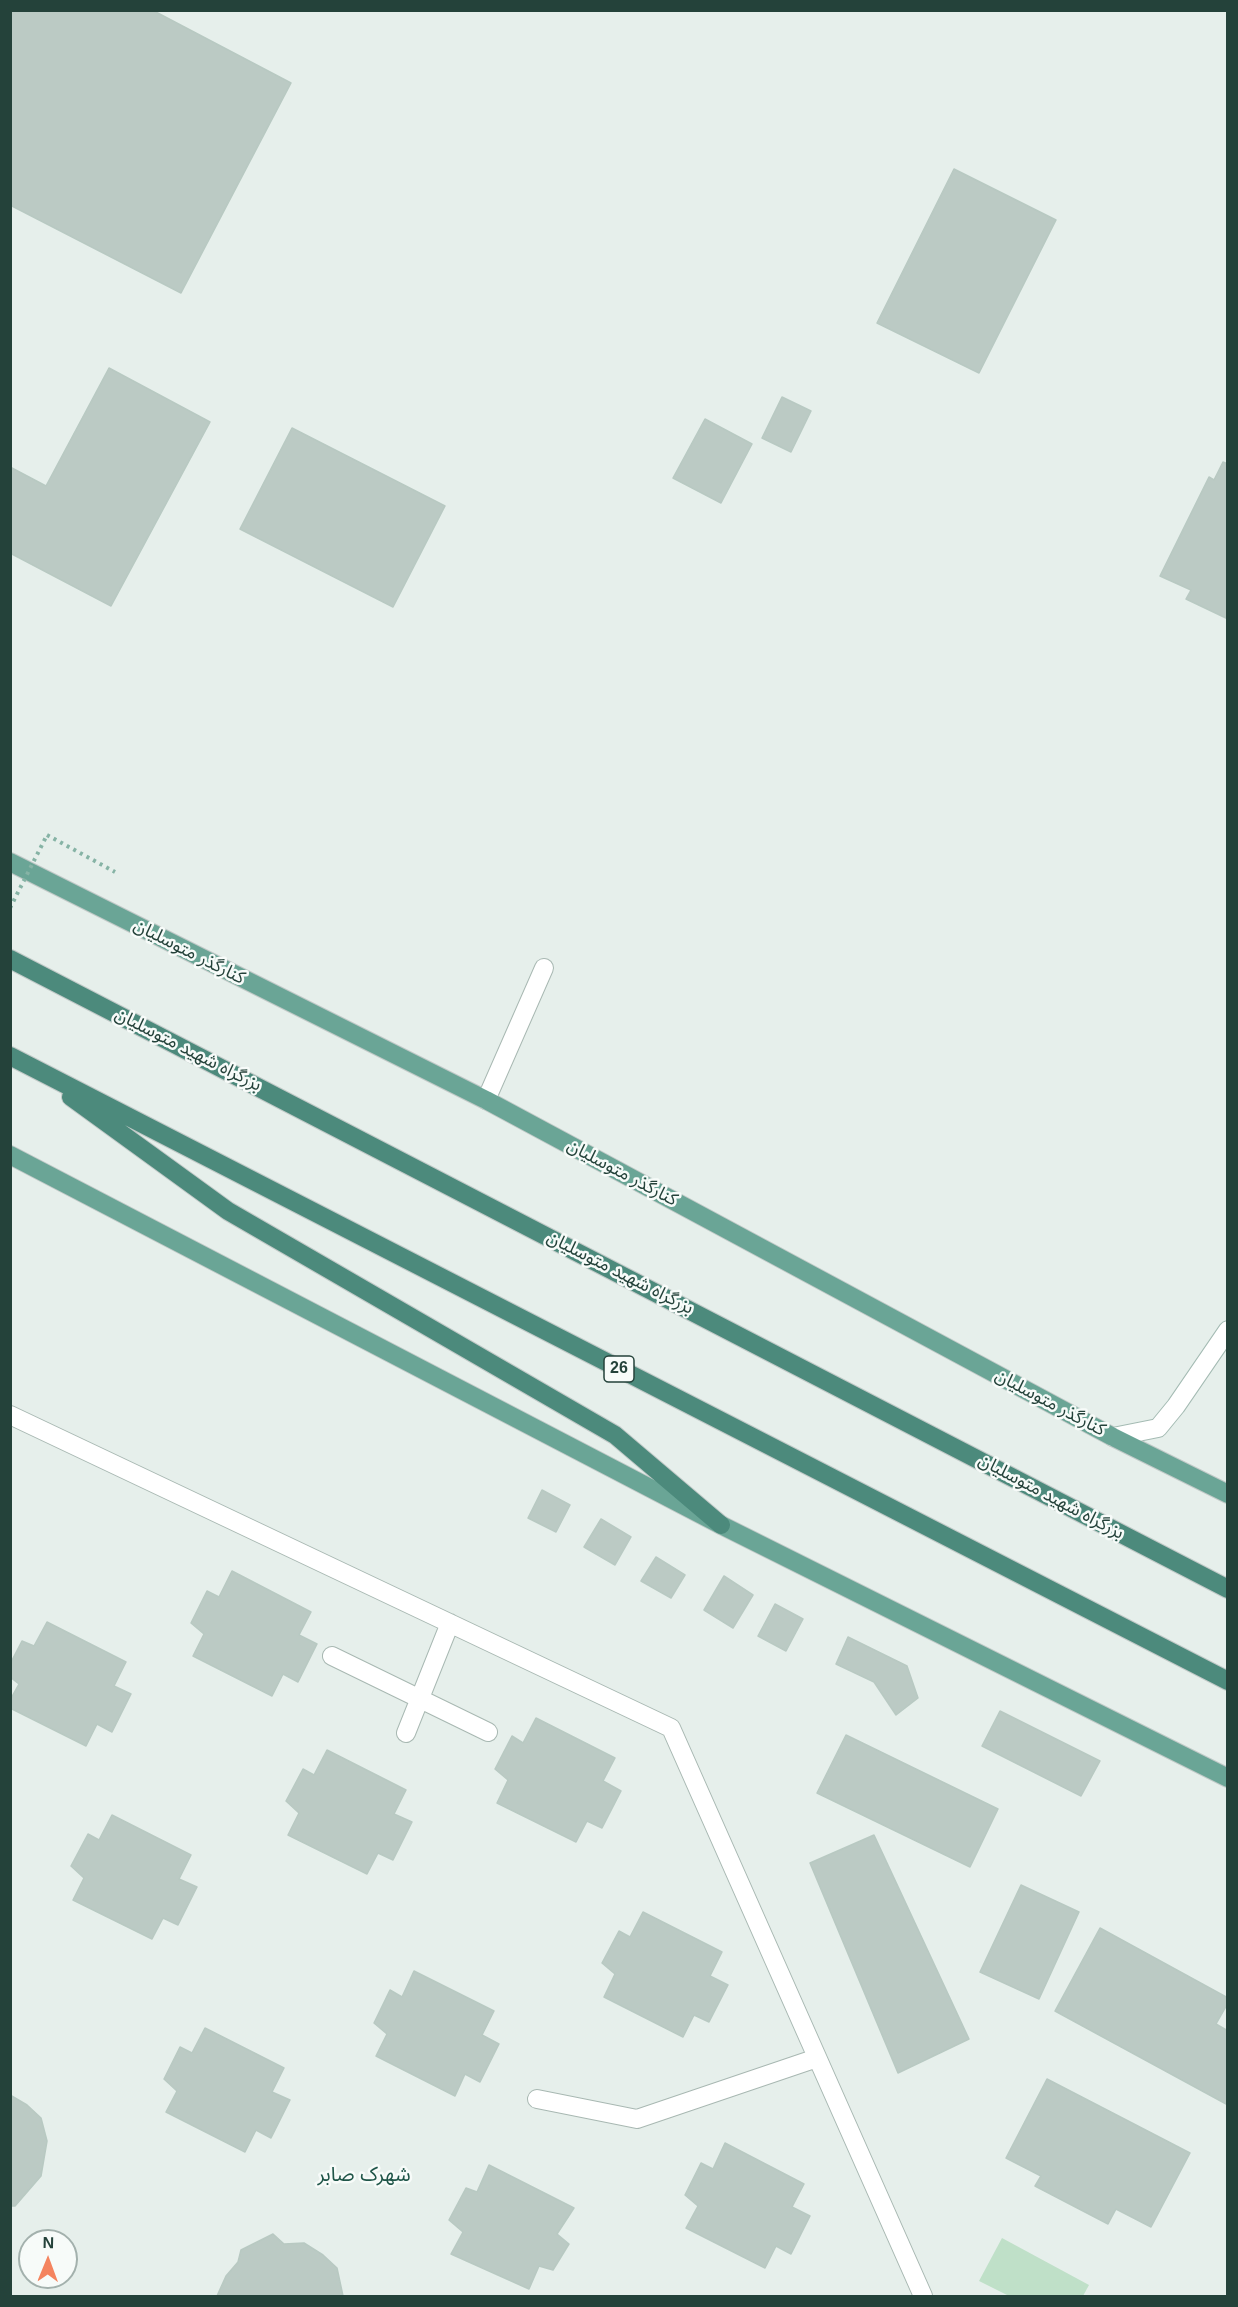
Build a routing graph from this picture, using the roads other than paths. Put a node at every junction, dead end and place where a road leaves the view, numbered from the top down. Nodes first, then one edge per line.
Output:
1 (10, 862) edge
2 (10, 959) edge
3 (544, 968) dead end
4 (17, 1059) edge
5 (486, 1100) junction
6 (10, 1155) edge
7 (1227, 1330) edge
8 (10, 1415) edge
9 (1113, 1437) junction
10 (1227, 1494) edge
11 (721, 1525) junction
12 (1227, 1589) edge
13 (450, 1623) junction
14 (332, 1656) dead end
15 (1227, 1680) edge
16 (420, 1698) junction
17 (488, 1732) dead end
18 (406, 1733) dead end
19 (1227, 1778) edge
20 (817, 2058) junction
21 (537, 2099) dead end
22 (923, 2296) edge

1 - 5 main road, کنارگذر متوسلیان
2 - 12 highway, بزرگراه شهید متوسلیان
3 - 5 street
4 - 11 highway
4 - 15 highway, 26
5 - 9 main road, کنارگذر متوسلیان
6 - 11 main road
7 - 9 street
8 - 13 street
9 - 10 main road, کنارگذر متوسلیان
11 - 19 main road
13 - 16 street
13 - 20 street
14 - 16 street
16 - 17 street
16 - 18 street
20 - 21 street
20 - 22 street

